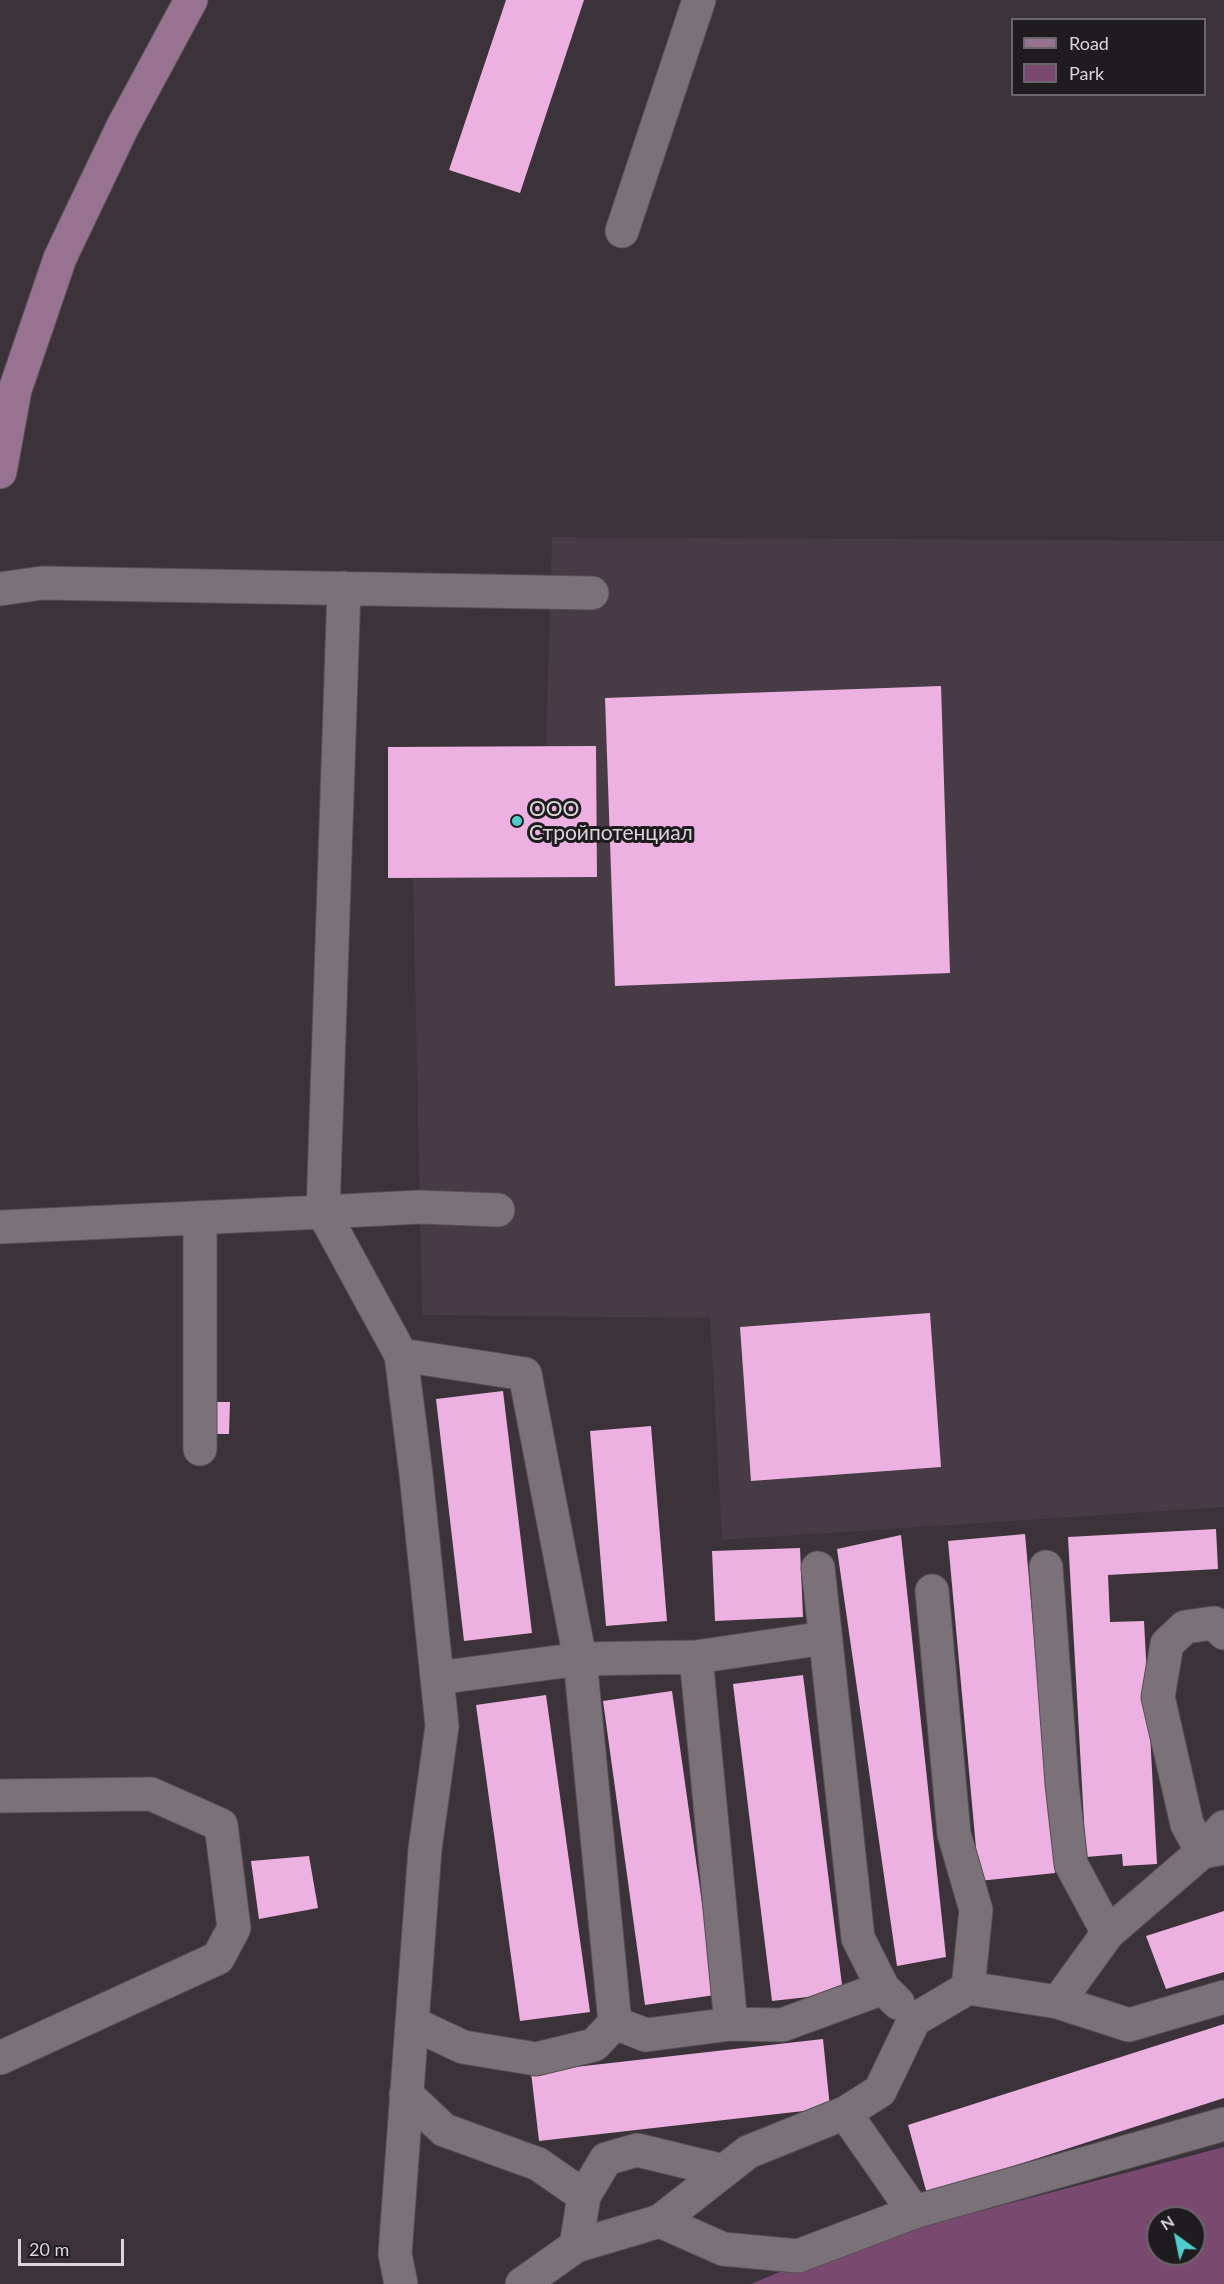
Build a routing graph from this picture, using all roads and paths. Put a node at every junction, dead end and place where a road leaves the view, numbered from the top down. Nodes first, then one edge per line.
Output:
1 (191, 0) edge
2 (699, 0) edge
3 (622, 231) dead end
4 (0, 472) edge
5 (344, 588) junction
6 (0, 589) edge
7 (592, 593) dead end
8 (498, 1210) dead end
9 (323, 1212) junction
10 (200, 1218) junction
11 (0, 1227) edge
12 (401, 1355) junction
13 (200, 1449) dead end
14 (1046, 1567) dead end
15 (818, 1568) dead end
16 (932, 1591) dead end
17 (1224, 1632) edge
18 (825, 1638) junction
19 (696, 1657) junction
20 (580, 1659) junction
21 (437, 1677) junction
22 (0, 1796) edge
23 (1224, 1827) edge
24 (1213, 1850) edge
25 (1108, 1933) junction
26 (883, 1988) junction
27 (968, 1988) junction
28 (1224, 1997) edge
29 (1058, 2002) junction
30 (914, 2020) junction
31 (412, 2022) junction
32 (615, 2023) junction
33 (732, 2024) junction
34 (0, 2058) edge
35 (406, 2094) junction
36 (845, 2113) junction
37 (1224, 2124) edge
38 (724, 2171) junction
39 (584, 2196) junction
40 (914, 2211) junction
41 (660, 2221) junction
42 (576, 2246) junction
43 (401, 2284) edge
44 (522, 2284) edge

1 - 4 main road
2 - 3 lane
5 - 6 lane
5 - 7 lane
5 - 9 lane
8 - 9 lane
9 - 10 lane
9 - 12 lane
10 - 11 lane
10 - 13 lane
12 - 20 lane
12 - 21 lane
14 - 25 lane
15 - 18 lane
16 - 27 lane
17 - 24 lane
18 - 19 lane
18 - 26 lane
19 - 20 lane
19 - 33 lane
20 - 21 lane
20 - 32 lane
21 - 31 lane
22 - 34 lane
23 - 24 lane
24 - 25 lane
25 - 29 lane
26 - 30 lane
26 - 33 lane
27 - 29 lane
27 - 30 lane
28 - 29 lane
30 - 36 lane
31 - 32 lane
31 - 35 lane
32 - 33 lane
35 - 39 lane
35 - 43 lane
36 - 38 lane
36 - 40 lane
37 - 40 lane
38 - 39 lane
38 - 41 lane
39 - 42 lane
40 - 41 lane
41 - 42 lane
42 - 44 lane

